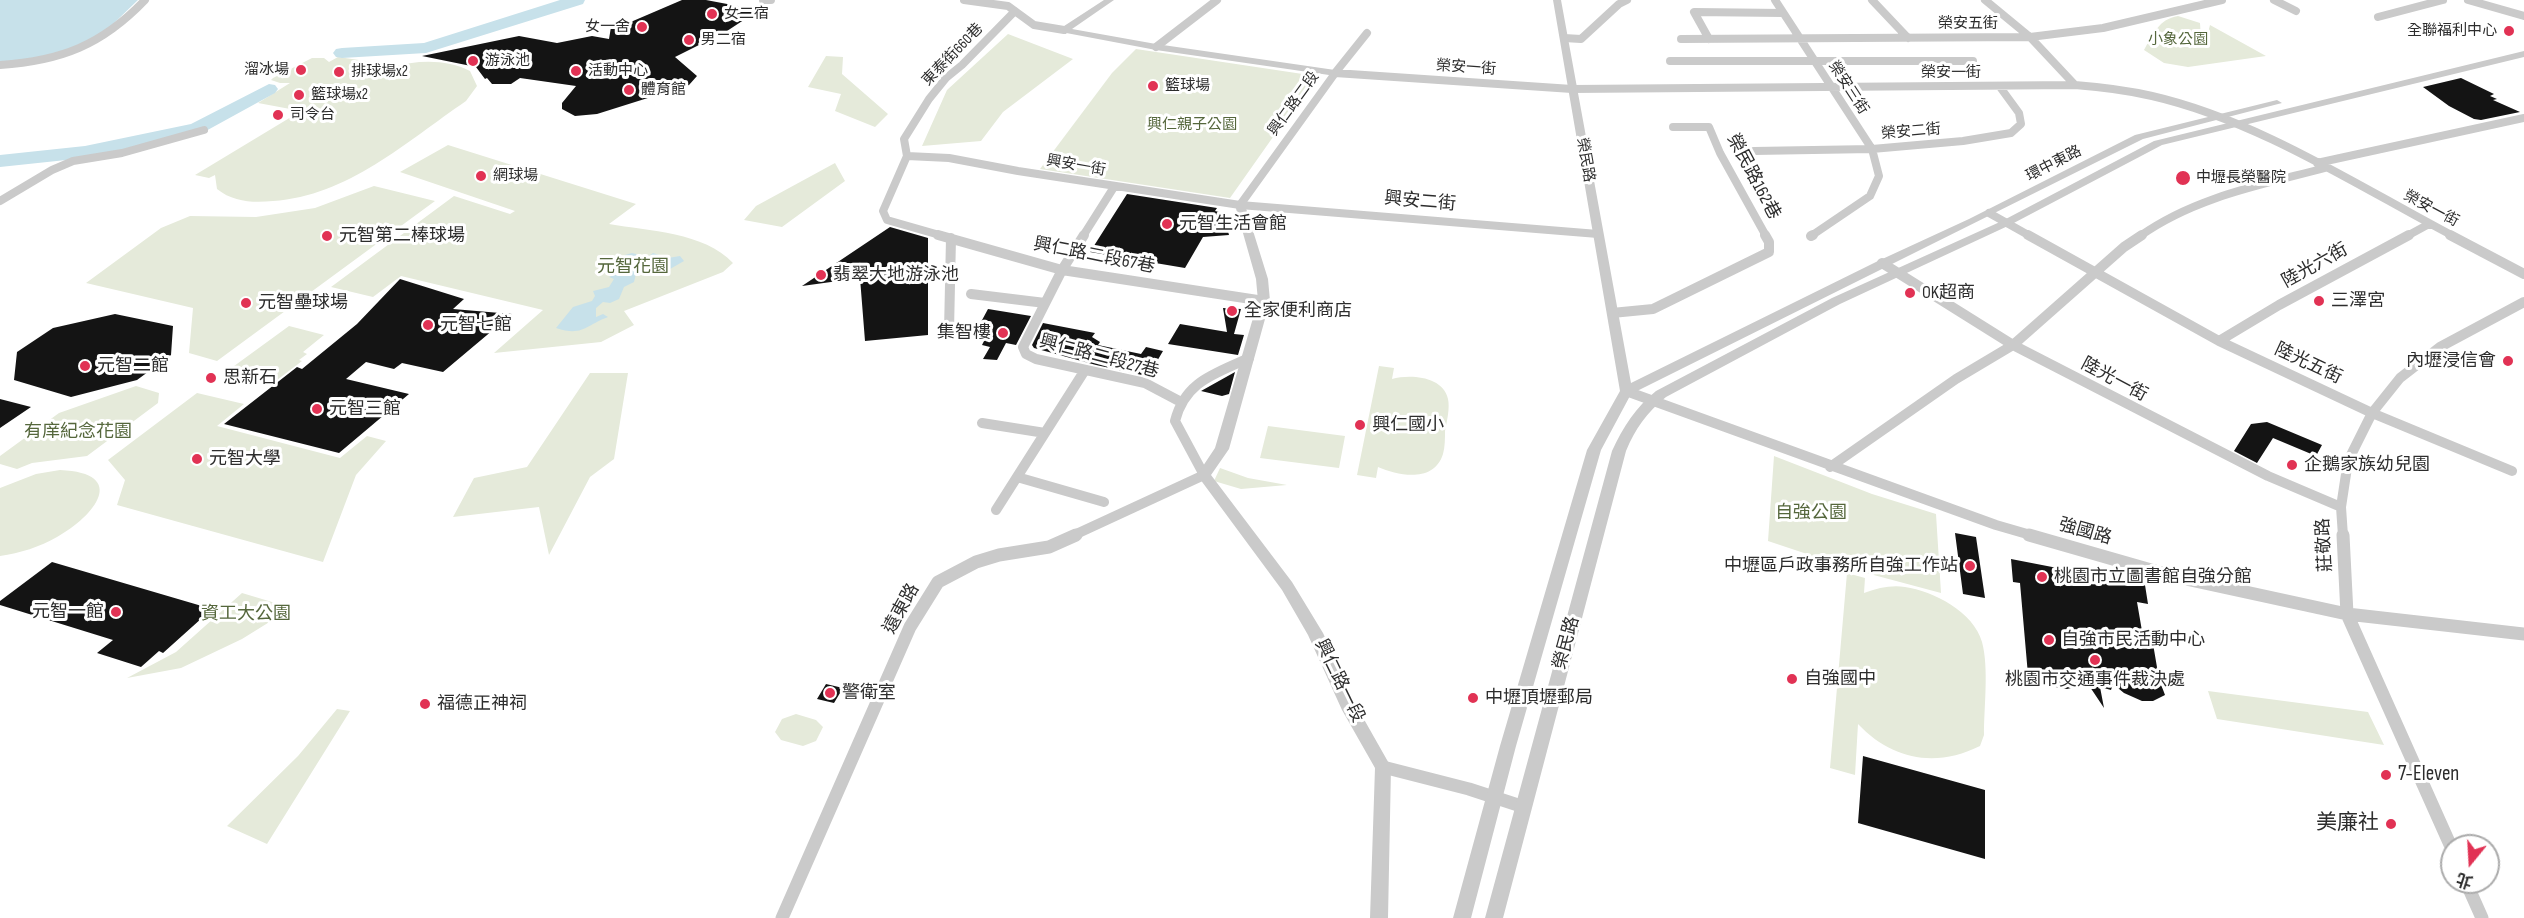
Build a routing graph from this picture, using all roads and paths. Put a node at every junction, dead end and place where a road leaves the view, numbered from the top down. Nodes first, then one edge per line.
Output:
1 (145, 0) edge
2 (763, 0) edge
3 (771, 0) edge
4 (964, 0) edge
5 (1110, 0) edge
6 (1217, 0) edge
7 (1557, 0) edge
8 (1627, 0) edge
9 (1774, 0) edge
10 (1872, 0) edge
11 (1984, 0) edge
12 (2222, 0) edge
13 (2274, 0) edge
14 (2443, 0) edge
15 (2468, 0) edge
16 (1015, 11) junction
17 (2296, 11) dead end
18 (1783, 13) junction
19 (2524, 16) edge
20 (2378, 17) dead end
21 (1064, 30) junction
22 (1366, 33) dead end
23 (2030, 37) junction
24 (1564, 38) junction
25 (1800, 38) junction
26 (1908, 38) junction
27 (1681, 39) dead end
28 (1709, 39) junction
29 (2524, 44) edge
30 (1156, 47) junction
31 (2524, 54) edge
32 (1670, 61) dead end
33 (1974, 61) dead end
34 (1815, 62) junction
35 (0, 65) edge
36 (1335, 73) junction
37 (2075, 85) junction
38 (2000, 87) junction
39 (1833, 88) junction
40 (1572, 89) junction
41 (2220, 116) junction
42 (2524, 118) edge
43 (2233, 123) junction
44 (1673, 127) dead end
45 (204, 130) dead end
46 (1872, 149) junction
47 (1754, 151) dead end
48 (908, 156) junction
49 (2321, 166) junction
50 (1114, 187) junction
51 (0, 201) edge
52 (1240, 205) junction
53 (1989, 213) junction
54 (886, 220) joint
55 (2006, 223) junction
56 (2429, 224) junction
57 (1598, 234) junction
58 (1811, 236) dead end
59 (951, 238) junction
60 (1882, 262) junction
61 (1062, 270) junction
62 (1898, 272) junction
63 (2097, 273) junction
64 (2524, 274) edge
65 (971, 294) dead end
66 (1264, 301) junction
67 (2524, 302) edge
68 (1045, 303) junction
69 (1612, 313) junction
70 (949, 331) dead end
71 (2219, 340) junction
72 (2013, 345) junction
73 (1249, 358) junction
74 (1085, 370) junction
75 (1626, 390) junction
76 (1181, 402) junction
77 (1651, 402) junction
78 (2372, 413) junction
79 (982, 423) dead end
80 (1045, 433) junction
81 (1830, 467) junction
82 (2512, 471) dead end
83 (1204, 475) junction
84 (1017, 477) junction
85 (1104, 502) dead end
86 (2341, 507) junction
87 (996, 510) dead end
88 (2347, 614) junction
89 (2524, 634) edge
90 (1383, 767) junction
91 (1494, 798) junction
92 (1524, 807) junction
93 (2445, 834) edge
94 (2471, 894) edge
95 (782, 918) edge
96 (1379, 918) edge
97 (1462, 918) edge
98 (1494, 918) edge
99 (2482, 918) edge

1 - 35 street
2 - 3 street
4 - 16 street
5 - 21 street
6 - 30 street
7 - 24 street, 榮民路
8 - 24 street
9 - 18 street, 榮安三街
10 - 26 street
11 - 23 street
12 - 23 street, 榮安五街
13 - 17 street
14 - 20 street
15 - 19 street
16 - 21 street
16 - 48 street, 東泰街660巷
18 - 25 street, 榮安三街
18 - 28 street
21 - 30 street, 興仁路二段
22 - 36 street
23 - 26 street, 榮安五街
23 - 37 street
24 - 40 street, 榮民路
25 - 26 street, 榮安五街
25 - 28 street, 榮安五街
25 - 34 street, 榮安三街
27 - 28 street, 榮安五街
29 - 41 street, 環中東路
30 - 36 street, 興仁路二段
31 - 43 street, 環中東路
32 - 34 street
33 - 34 street
34 - 39 street, 榮安三街
36 - 40 street, 榮安一街
36 - 52 street, 興仁路二段
37 - 38 street, 榮安一街
37 - 41 street, 榮安一街
38 - 39 street, 榮安一街
38 - 46 street, 榮安二街
39 - 40 street, 榮安一街
39 - 46 street, 榮安三街
40 - 57 street, 榮民路
41 - 43 street, 榮安一街
41 - 53 street, 環中東路
42 - 49 street
43 - 49 street, 榮安一街
43 - 55 street, 環中東路
44 - 69 street, 榮民路162巷
45 - 51 street
46 - 47 street, 榮安二街
46 - 58 street, 榮安三街
48 - 50 street, 興安一街
48 - 54 street, 東泰街660巷
49 - 56 street, 榮安一街
49 - 63 street
50 - 52 street, 興安一街
50 - 61 street
52 - 57 street, 興安二街
52 - 66 street
53 - 55 street, 陸光五街
53 - 60 street, 環中東路
54 - 59 street, 興仁路二段67巷
55 - 62 street, 環中東路
55 - 63 street, 陸光五街
56 - 64 street, 榮安一街
56 - 71 street, 陸光六街
57 - 69 street, 榮民路
59 - 61 street, 興仁路二段67巷
59 - 70 street
60 - 62 street, 陸光一街
60 - 75 street, 環中東路
61 - 66 street, 興仁路二段67巷
61 - 68 street
62 - 72 street, 陸光一街
62 - 77 street, 環中東路
63 - 71 street, 陸光五街
63 - 72 street
65 - 68 street
66 - 73 street
67 - 78 street, 莊敬路
68 - 74 street, 興仁路二段27巷
69 - 75 street, 榮民路
71 - 78 street, 陸光五街
72 - 81 street
72 - 86 street, 陸光一街
73 - 76 street
73 - 83 street
74 - 76 street, 興仁路二段27巷
74 - 80 street
75 - 77 street
75 - 91 street, 榮民路
76 - 83 street
77 - 81 street, 強國路
77 - 92 street, 榮民路
78 - 82 street, 陸光五街
78 - 86 street, 莊敬路
79 - 80 street
80 - 84 street
81 - 88 street, 強國路
83 - 90 street, 興仁路一段
83 - 95 street, 遠東路
84 - 85 street
84 - 87 street
86 - 88 street, 莊敬路
88 - 89 street, 強國路
88 - 93 street, 莊敬路
90 - 91 street
90 - 96 street
91 - 92 street
91 - 97 street, 榮民路
92 - 98 street, 榮民路
94 - 99 street

